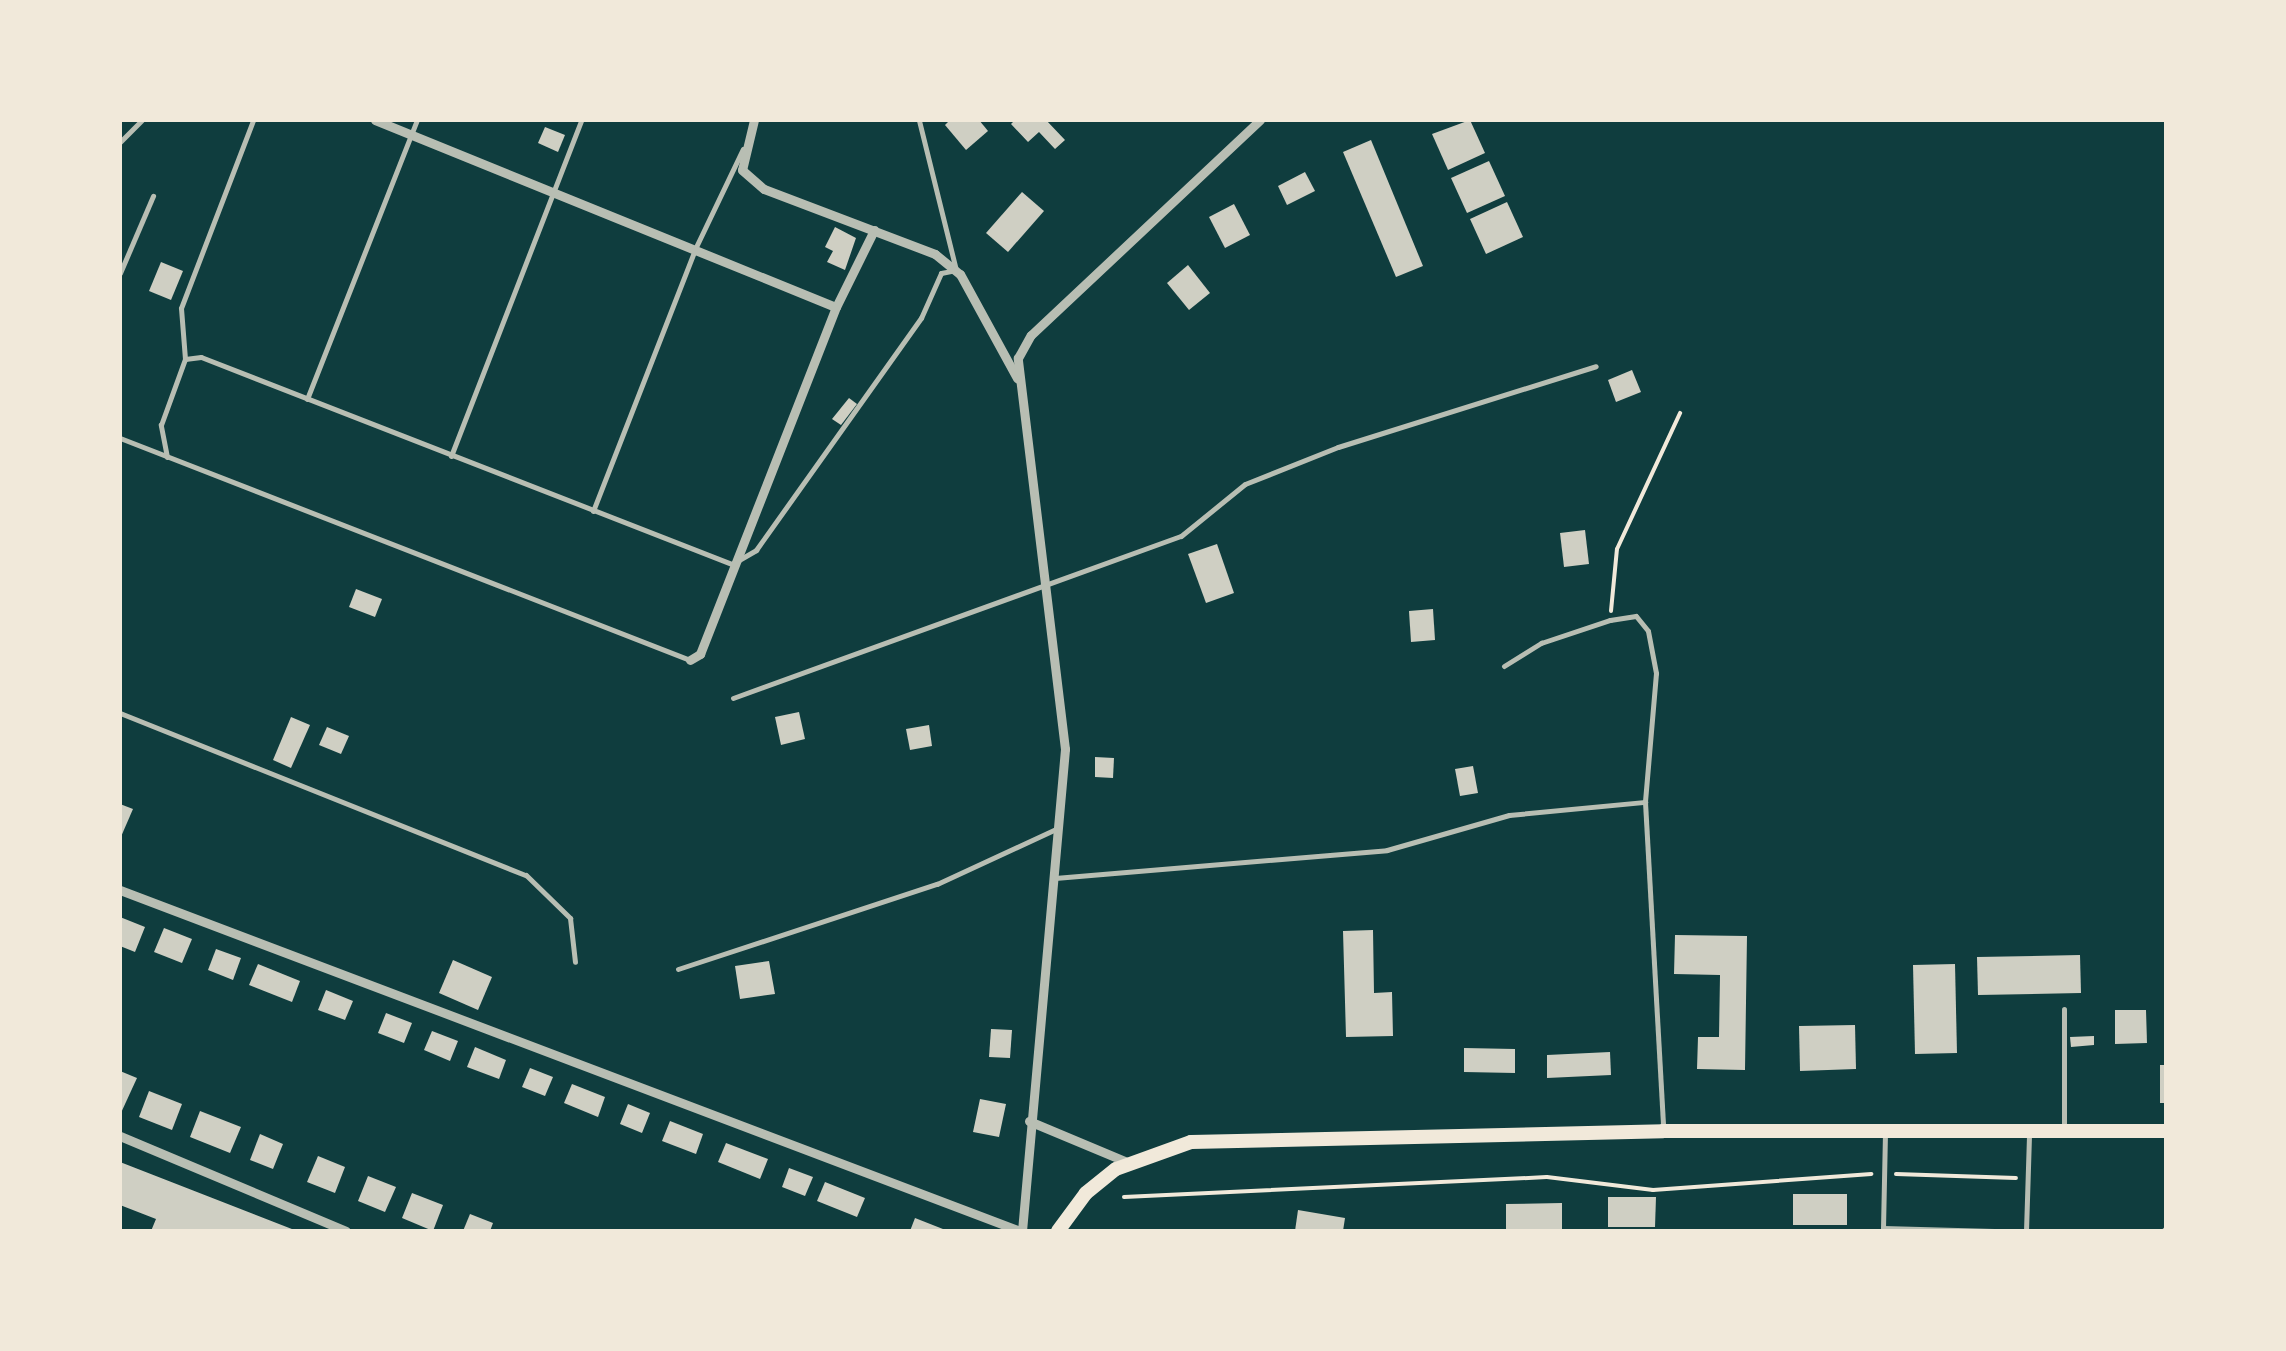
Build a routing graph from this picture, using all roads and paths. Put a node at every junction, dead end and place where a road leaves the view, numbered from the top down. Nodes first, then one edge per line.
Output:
1 (142, 120) edge
2 (253, 120) edge
3 (375, 120) edge
4 (416, 120) edge
5 (582, 120) edge
6 (754, 120) edge
7 (919, 120) edge
8 (1260, 120) edge
9 (411, 135) junction
10 (120, 142) edge
11 (745, 145) junction
12 (554, 192) junction
13 (153, 196) dead end
14 (874, 230) junction
15 (695, 248) junction
16 (956, 270) junction
17 (120, 273) edge
18 (836, 307) junction
19 (186, 359) junction
20 (1596, 366) dead end
21 (1019, 380) junction
22 (307, 399) junction
23 (1680, 412) dead end
24 (120, 438) edge
25 (451, 456) junction
26 (167, 457) junction
27 (593, 511) junction
28 (732, 564) junction
29 (1049, 588) junction
30 (1610, 620) junction
31 (690, 660) joint
32 (1504, 666) dead end
33 (733, 698) dead end
34 (120, 713) edge
35 (1645, 802) junction
36 (1059, 828) junction
37 (1055, 878) junction
38 (120, 890) edge
39 (576, 962) dead end
40 (678, 969) dead end
41 (2064, 1008) dead end
42 (1029, 1121) junction
43 (1663, 1131) junction
44 (1885, 1131) junction
45 (2029, 1131) junction
46 (2064, 1131) junction
47 (2166, 1131) edge
48 (120, 1136) edge
49 (1127, 1162) junction
50 (1884, 1172) junction
51 (2028, 1178) junction
52 (1124, 1197) dead end
53 (1883, 1229) edge
54 (346, 1231) edge
55 (1021, 1231) edge
56 (1058, 1231) edge
57 (1994, 1231) edge
58 (2026, 1231) edge

1 - 10 lane
2 - 19 lane
3 - 9 street
4 - 9 lane
5 - 12 lane
6 - 11 street
7 - 16 lane
8 - 21 street
9 - 12 street
9 - 22 lane
11 - 14 street
11 - 15 lane
12 - 15 street
12 - 25 lane
13 - 17 lane
14 - 16 street
14 - 18 street
15 - 18 street
15 - 27 lane
16 - 21 street
16 - 28 lane
18 - 28 street
19 - 22 lane
19 - 26 lane
20 - 29 lane
21 - 29 street
22 - 25 lane
23 - 30 path
24 - 26 lane
25 - 27 lane
26 - 31 lane
27 - 28 lane
28 - 31 street
29 - 33 lane
29 - 36 street
30 - 32 lane
30 - 35 lane
34 - 39 lane
35 - 37 lane
35 - 43 lane
36 - 37 street
36 - 40 lane
37 - 42 street
38 - 55 street
41 - 46 lane
42 - 49 street
42 - 55 street
43 - 44 main road
43 - 49 main road
44 - 45 main road
44 - 50 lane
45 - 46 main road
45 - 51 lane
46 - 47 main road
48 - 54 street
49 - 56 main road
50 - 51 path
50 - 52 path
50 - 53 lane
51 - 58 lane
53 - 57 lane

